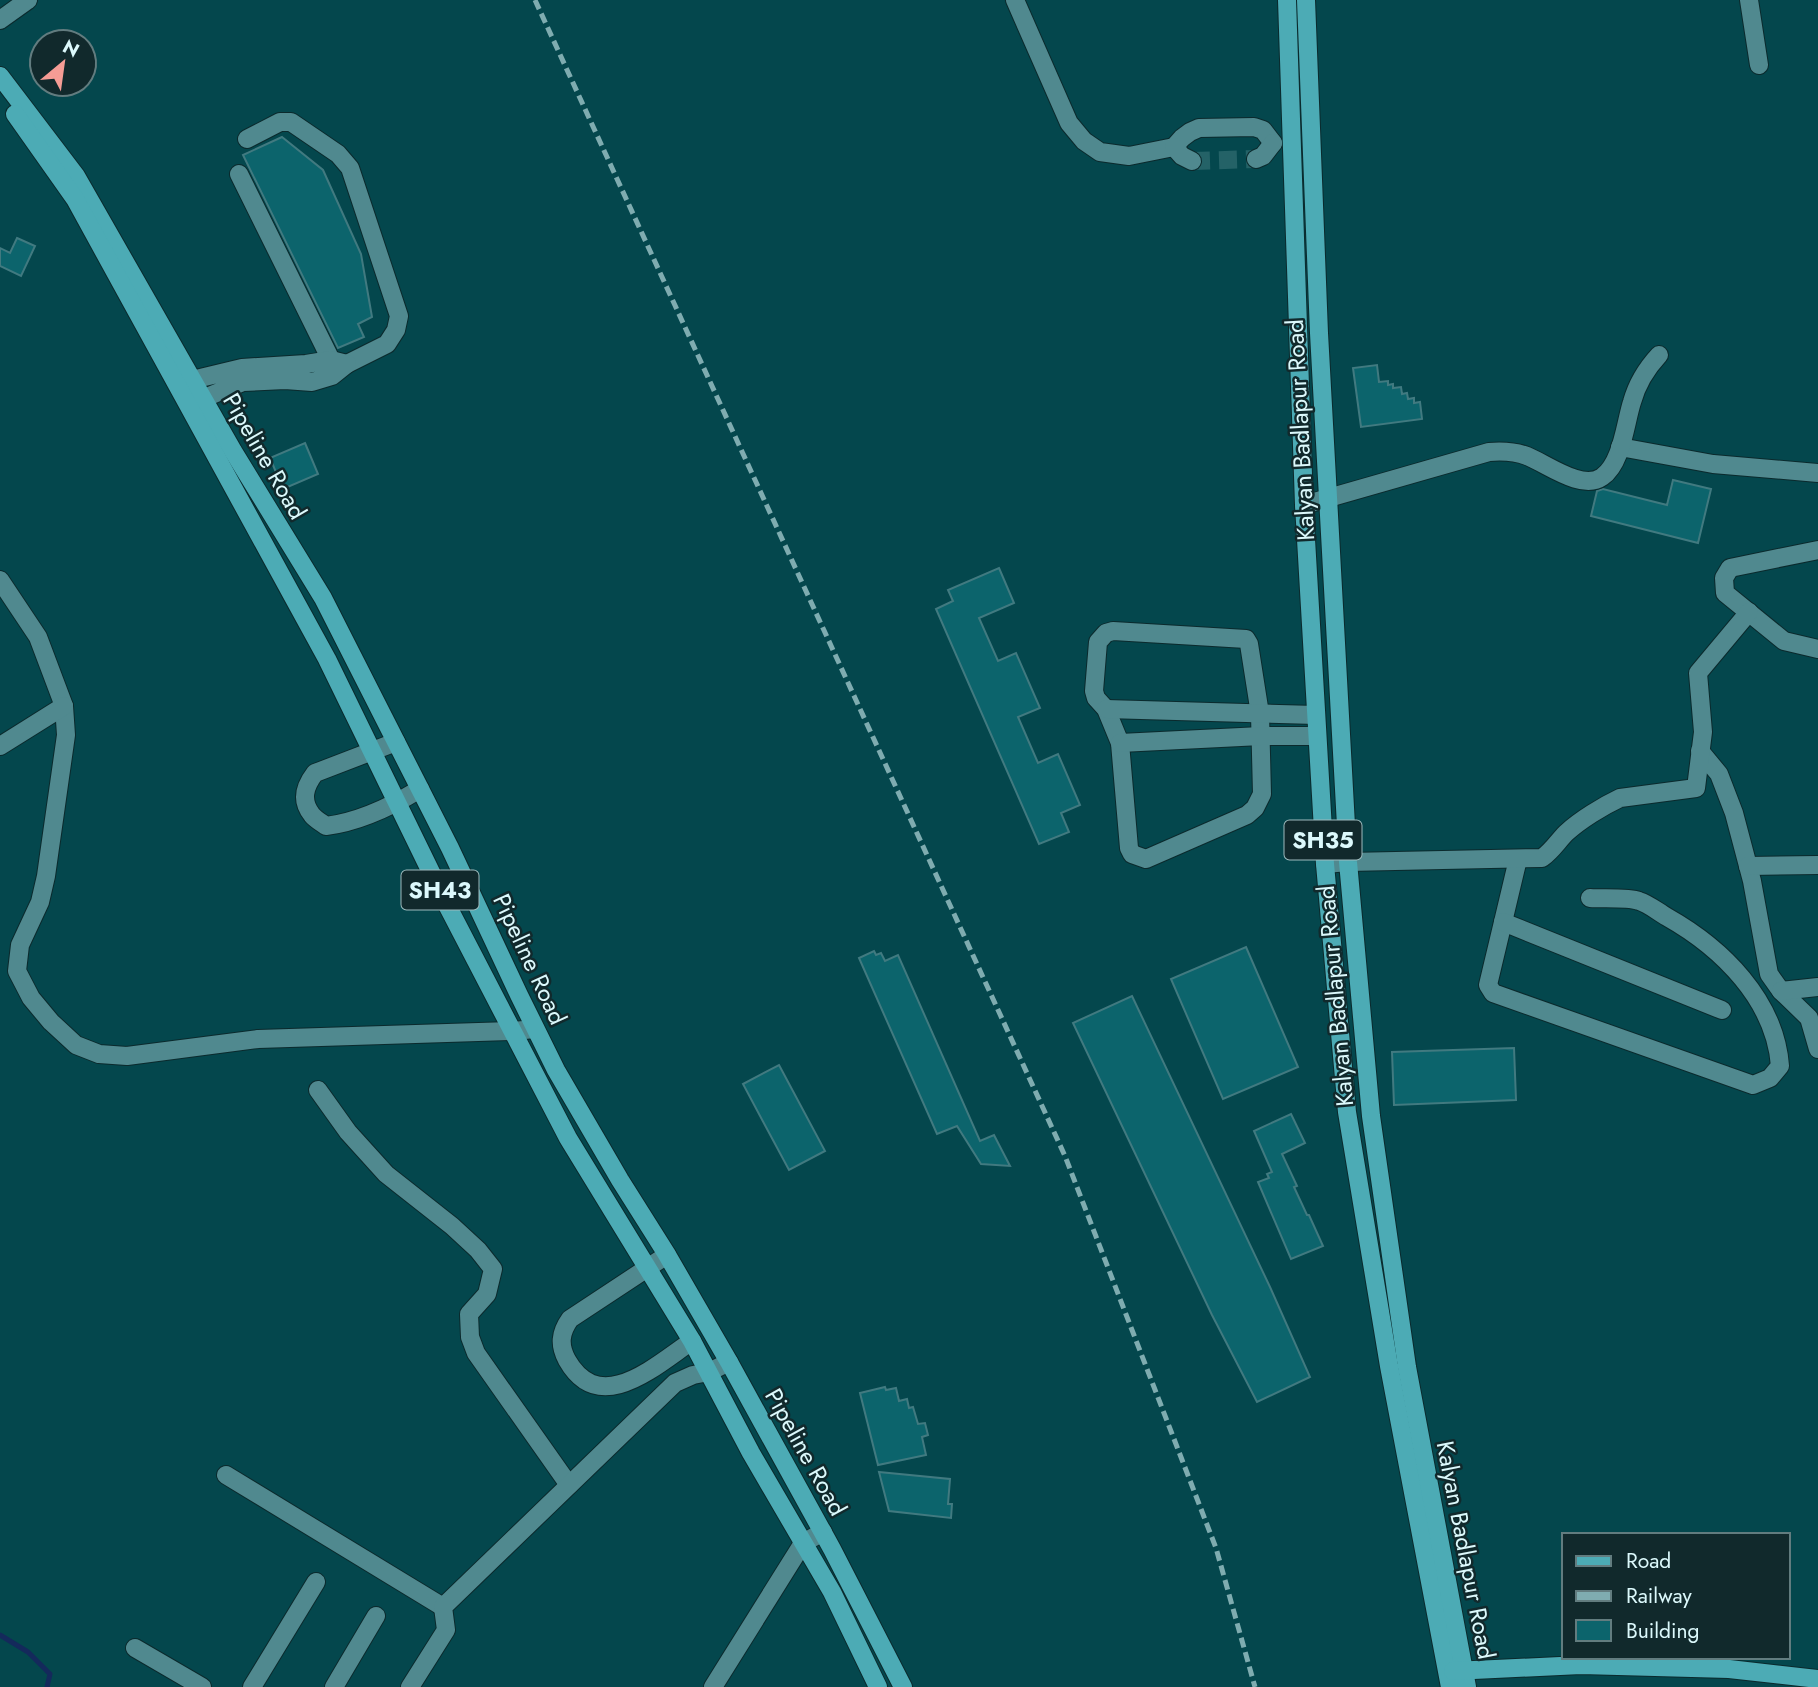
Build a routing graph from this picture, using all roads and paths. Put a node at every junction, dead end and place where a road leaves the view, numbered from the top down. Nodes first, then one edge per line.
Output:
1 (28, 0) edge
2 (1015, 0) edge
3 (1287, 0) edge
4 (1306, 0) edge
5 (1749, 0) edge
6 (0, 20) edge
7 (1759, 65) dead end
8 (0, 76) edge
9 (0, 96) edge
10 (247, 139) dead end
11 (1273, 143) junction
12 (1293, 144) junction
13 (1174, 147) junction
14 (1256, 159) tunnel mouth
15 (1192, 161) tunnel mouth
16 (1294, 163) junction
17 (1313, 163) junction
18 (239, 174) dead end
19 (1298, 332) junction
20 (1319, 332) junction
21 (1659, 355) dead end
22 (339, 362) junction
23 (185, 383) junction
24 (195, 402) junction
25 (1620, 447) junction
26 (1818, 472) edge
27 (1328, 499) junction
28 (1304, 505) junction
29 (285, 538) junction
30 (265, 544) junction
31 (1818, 550) edge
32 (0, 580) edge
33 (1749, 612) junction
34 (1818, 649) edge
35 (64, 706) junction
36 (1106, 709) junction
37 (1260, 714) junction
38 (1316, 715) junction
39 (1317, 736) junction
40 (1261, 737) junction
41 (396, 741) junction
42 (1120, 743) junction
43 (0, 746) edge
44 (372, 751) junction
45 (1700, 751) junction
46 (420, 789) junction
47 (397, 803) junction
48 (1518, 859) junction
49 (1348, 862) junction
50 (1325, 864) junction
51 (1818, 865) edge
52 (1818, 873) edge
53 (1750, 874) junction
54 (1590, 898) dead end
55 (1503, 922) junction
56 (1818, 987) edge
57 (1781, 991) junction
58 (1722, 1010) dead end
59 (535, 1028) junction
60 (513, 1031) junction
61 (1818, 1049) edge
62 (318, 1090) dead end
63 (667, 1255) junction
64 (647, 1268) junction
65 (692, 1341) junction
66 (729, 1362) junction
67 (709, 1373) junction
68 (226, 1475) dead end
69 (569, 1485) junction
70 (823, 1532) junction
71 (803, 1543) junction
72 (316, 1582) dead end
73 (443, 1607) junction
74 (376, 1616) dead end
75 (135, 1648) dead end
76 (1457, 1679) edge
77 (1818, 1679) edge
78 (202, 1687) edge
79 (252, 1687) edge
80 (334, 1687) edge
81 (410, 1687) edge
82 (713, 1687) edge
83 (878, 1687) edge
84 (903, 1687) edge

1 - 6 street
2 - 13 street
3 - 12 main road, Kalyan Badlapur Road / SH35
4 - 17 main road, Kalyan Badlapur Road / SH35
5 - 7 street
8 - 23 main road, Pipeline Road / SH43
9 - 23 main road, Pipeline Road / SH43
10 - 22 street
11 - 12 street
11 - 13 street
11 - 14 street
12 - 16 main road, Kalyan Badlapur Road / SH35
13 - 15 street
16 - 17 street
16 - 19 main road, Kalyan Badlapur Road / SH35
17 - 20 main road, Kalyan Badlapur Road / SH35
18 - 22 street
19 - 20 main road
19 - 28 main road, Kalyan Badlapur Road / SH35
20 - 27 main road, Kalyan Badlapur Road / SH35
21 - 25 street
22 - 23 street
22 - 24 street
23 - 24 main road, Pipeline Road / SH43
24 - 29 main road, Pipeline Road / SH43
24 - 30 main road, Pipeline Road / SH43
25 - 26 street
25 - 27 street
27 - 28 street
27 - 49 main road, Kalyan Badlapur Road / SH35
28 - 38 main road, Kalyan Badlapur Road / SH35
29 - 30 main road
29 - 41 main road, Pipeline Road / SH43
30 - 44 main road, Pipeline Road / SH43
31 - 33 street
32 - 35 street
33 - 34 street
33 - 45 street
35 - 43 street
35 - 60 street
36 - 37 street
36 - 37 street
36 - 42 street
37 - 38 street
37 - 40 street
38 - 39 main road, Kalyan Badlapur Road / SH35
39 - 40 street
39 - 50 main road, Kalyan Badlapur Road / SH35
40 - 42 street
40 - 42 street
41 - 44 street
41 - 46 main road, Pipeline Road / SH43
44 - 47 main road, Pipeline Road / SH43
44 - 47 street
45 - 48 street
45 - 53 street
46 - 47 street
46 - 59 main road, Pipeline Road / SH43
47 - 60 main road, Pipeline Road / SH43
48 - 49 street
48 - 55 street
49 - 50 street
49 - 76 main road, Kalyan Badlapur Road / SH35
50 - 76 main road, Kalyan Badlapur Road / SH35
51 - 53 street
52 - 53 street
53 - 57 street
54 - 55 street
55 - 58 street
56 - 57 street
57 - 61 street
59 - 60 street
59 - 63 main road, Pipeline Road / SH43
60 - 64 main road, Pipeline Road / SH43
62 - 69 street
63 - 64 street
63 - 66 main road, Pipeline Road / SH43
64 - 65 main road, Pipeline Road / SH43
64 - 65 street
65 - 67 main road, Pipeline Road / SH43
66 - 67 street
66 - 70 main road, Pipeline Road / SH43
67 - 69 street
67 - 71 main road, Pipeline Road / SH43
68 - 73 street
69 - 73 street
70 - 71 street
70 - 84 main road, Pipeline Road / SH43
71 - 82 street
71 - 83 main road, Pipeline Road / SH43
72 - 79 street
73 - 81 street
74 - 80 street
75 - 78 street
76 - 77 main road

